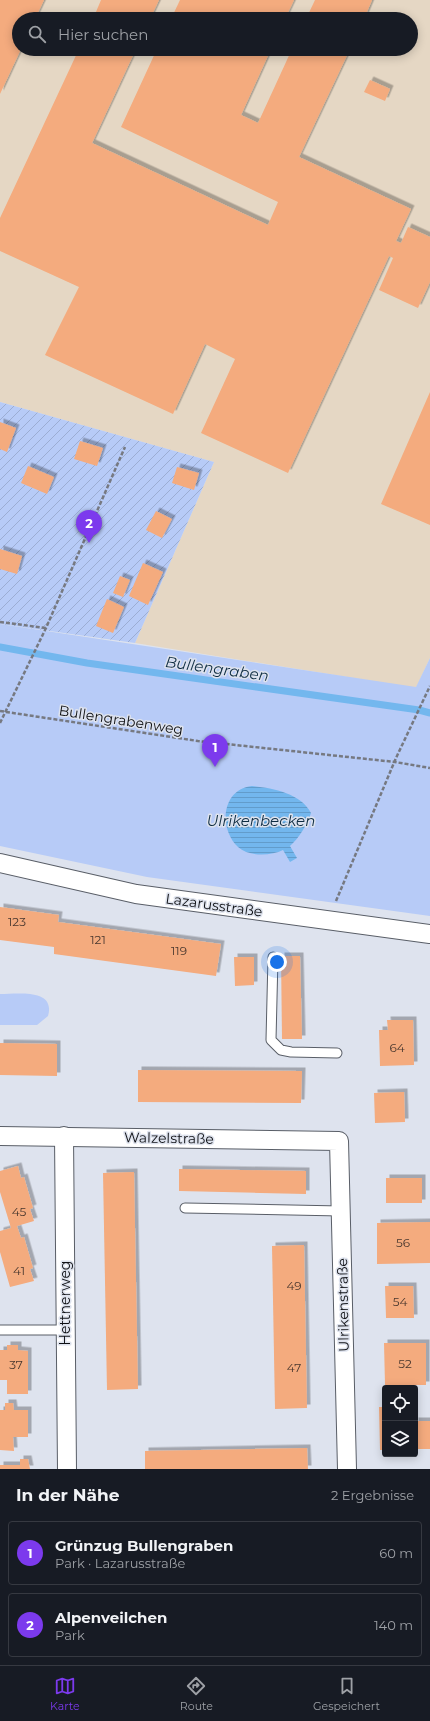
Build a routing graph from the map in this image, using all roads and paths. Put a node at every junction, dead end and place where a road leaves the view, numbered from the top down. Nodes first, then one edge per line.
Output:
1 (125, 447) dead end
2 (0, 622) edge
3 (46, 628) junction
4 (430, 686) edge
5 (0, 711) edge
6 (5, 712) junction
7 (0, 723) edge
8 (394, 762) junction
9 (430, 768) edge
10 (0, 863) edge
11 (334, 921) junction
12 (430, 934) edge
13 (273, 957) dead end
14 (337, 1053) dead end
15 (0, 1136) edge
16 (64, 1136) junction
17 (339, 1140) joint
18 (185, 1208) dead end
19 (341, 1211) junction
20 (0, 1330) edge
21 (66, 1330) junction
22 (66, 1469) edge
23 (347, 1469) edge

1 - 3 path
2 - 3 path
3 - 6 path
4 - 8 path
5 - 6 path, Bullengrabenweg
6 - 7 path
6 - 8 path, Bullengrabenweg
8 - 9 path, Bullengrabenweg
8 - 11 path
10 - 11 street, Lazarusstraße
11 - 12 street, Lazarusstraße
13 - 14 lane
15 - 16 street, Walzelstraße
16 - 17 street, Walzelstraße
16 - 21 street, Hettnerweg
17 - 19 street, Ulrikenstraße
18 - 19 lane
19 - 23 street, Ulrikenstraße
20 - 21 lane
21 - 22 street, Hettnerweg

